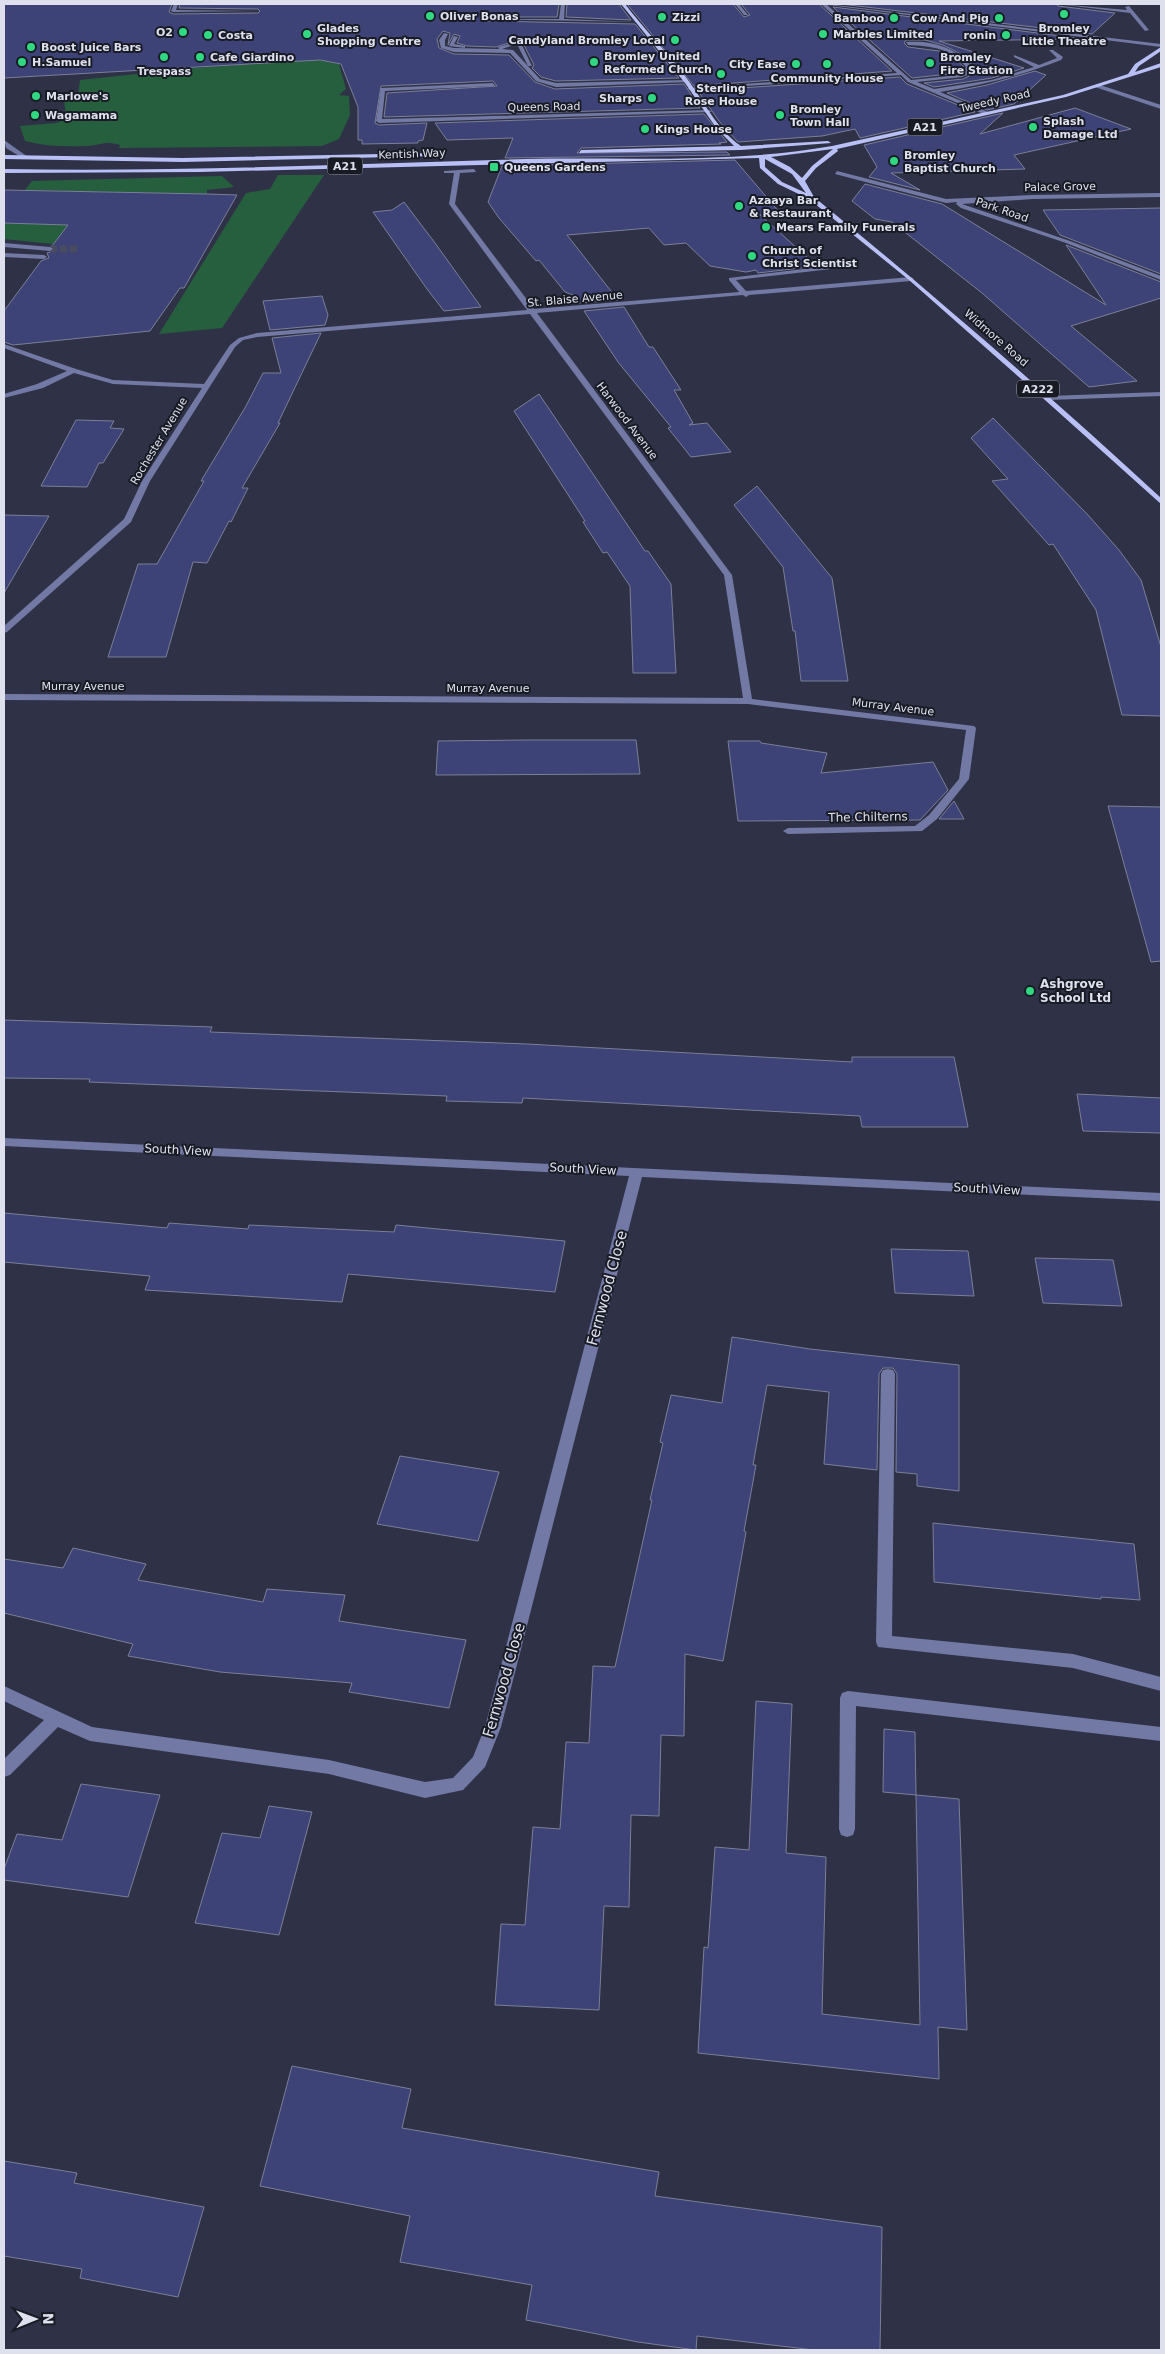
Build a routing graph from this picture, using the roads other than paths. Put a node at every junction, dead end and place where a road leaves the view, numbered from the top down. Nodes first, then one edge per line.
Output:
1 (176, 4) edge
2 (224, 4) edge
3 (563, 4) edge
4 (623, 4) edge
5 (737, 4) edge
6 (823, 4) edge
7 (829, 4) edge
8 (1060, 4) edge
9 (1123, 4) edge
10 (256, 11) dead end
11 (218, 12) junction
12 (1131, 12) junction
13 (746, 14) dead end
14 (490, 19) dead end
15 (561, 20) junction
16 (635, 22) junction
17 (1147, 30) dead end
18 (446, 34) dead end
19 (456, 36) dead end
20 (908, 42) dead end
21 (1161, 48) edge
22 (1050, 52) dead end
23 (1016, 56) dead end
24 (1161, 65) edge
25 (1039, 67) junction
26 (900, 74) junction
27 (1130, 74) junction
28 (538, 80) junction
29 (910, 81) junction
30 (687, 82) junction
31 (493, 84) dead end
32 (1097, 86) junction
33 (690, 88) junction
34 (933, 91) junction
35 (1161, 107) edge
36 (709, 112) junction
37 (986, 113) junction
38 (863, 140) junction
39 (4, 142) edge
40 (739, 147) junction
41 (838, 148) junction
42 (575, 152) dead end
43 (438, 155) dead end
44 (762, 156) junction
45 (4, 157) edge
46 (26, 158) junction
47 (4, 171) edge
48 (474, 171) dead end
49 (446, 172) dead end
50 (457, 172) junction
51 (837, 173) dead end
52 (803, 180) junction
53 (1161, 195) edge
54 (811, 198) junction
55 (960, 202) junction
56 (4, 245) edge
57 (50, 249) tunnel mouth
58 (4, 255) edge
59 (44, 257) tunnel mouth
60 (829, 268) dead end
61 (1161, 273) edge
62 (1152, 274) junction
63 (1161, 278) edge
64 (911, 279) junction
65 (746, 295) junction
66 (532, 312) junction
67 (241, 339) joint
68 (4, 346) edge
69 (73, 371) junction
70 (206, 386) junction
71 (1161, 394) edge
72 (4, 396) edge
73 (1048, 398) junction
74 (1161, 502) edge
75 (4, 630) edge
76 (4, 697) edge
77 (748, 701) junction
78 (971, 728) joint
79 (788, 831) dead end
80 (4, 1142) edge
81 (638, 1171) junction
82 (1161, 1197) edge
83 (888, 1374) dead end
84 (1161, 1684) edge
85 (4, 1693) edge
86 (56, 1718) junction
87 (1161, 1734) edge
88 (4, 1770) edge
89 (847, 1829) dead end

1 - 11 street
2 - 11 street
3 - 15 street
4 - 16 main road
5 - 13 street
6 - 26 street
7 - 21 street
8 - 12 street
9 - 12 street
10 - 11 street
12 - 17 street
14 - 15 street
15 - 16 street
16 - 30 main road
18 - 28 street
19 - 28 street
20 - 29 street
21 - 27 main road, Tweedy Road / A21
22 - 25 street
23 - 25 street
24 - 27 main road, Tweedy Road / A21
25 - 34 street
26 - 29 street
26 - 33 street
27 - 32 main road, Tweedy Road / A21
28 - 30 street
29 - 34 street
30 - 33 main road
31 - 36 street, Queens Road
32 - 35 street
32 - 37 main road, Tweedy Road / A21
33 - 36 main road
34 - 37 street
36 - 40 main road
37 - 38 main road, Tweedy Road / A21
38 - 40 main road, Tweedy Road / A21
38 - 41 main road, Tweedy Road / A21
39 - 46 street
40 - 42 main road, A21
40 - 44 main road
41 - 44 main road, Tweedy Road / A21
41 - 52 main road
43 - 46 main road, Kentish Way / A21
44 - 47 main road, Kentish Way / A21
44 - 52 main road
44 - 54 main road, Widmore Road / A222
45 - 46 main road, Kentish Way / A21
48 - 50 street
49 - 50 street
50 - 66 street, Harwood Avenue
51 - 55 street, Park Road
52 - 54 main road, Widmore Road / A222
53 - 55 street, Palace Grove
54 - 64 main road, Widmore Road / A222
55 - 62 street, Park Road
56 - 57 street
58 - 59 street
60 - 65 street
61 - 62 street
62 - 63 street, Park Road
64 - 65 street, St. Blaise Avenue
64 - 73 main road, Widmore Road / A222
65 - 66 street, St. Blaise Avenue
66 - 67 street, St. Blaise Avenue
66 - 77 street, Harwood Avenue
67 - 70 street, Rochester Avenue
68 - 69 street
69 - 70 street
69 - 72 street
70 - 75 street, Rochester Avenue
71 - 73 street
73 - 74 main road, Widmore Road / A222
76 - 77 street, Murray Avenue
77 - 78 street, Murray Avenue
78 - 79 street, The Chilterns
80 - 81 street, South View
81 - 82 street, South View
81 - 86 street, Fernwood Close
83 - 84 street
85 - 86 street, Fernwood Close
86 - 88 street
87 - 89 street

